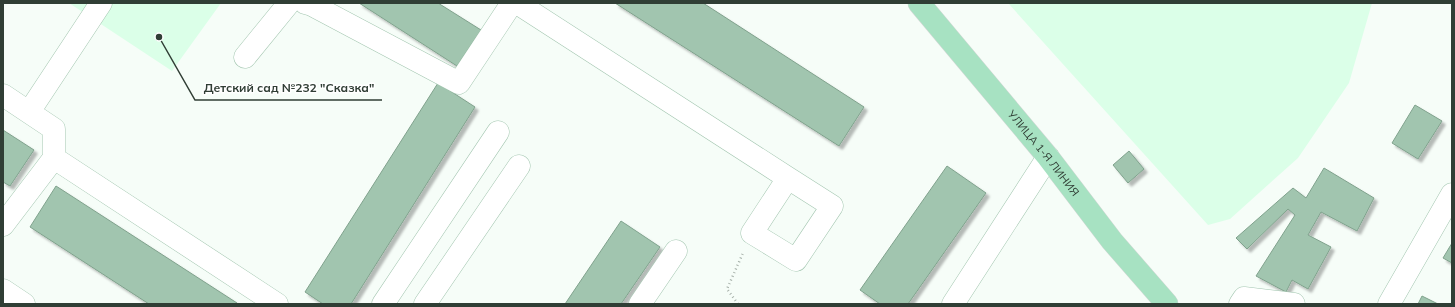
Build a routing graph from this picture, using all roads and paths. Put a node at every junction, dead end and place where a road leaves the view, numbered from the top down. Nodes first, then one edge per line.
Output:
1 (101, 3) edge
2 (289, 3) edge
3 (305, 3) edge
4 (512, 3) edge
5 (517, 3) edge
6 (927, 6) edge
7 (245, 58) dead end
8 (3, 95) edge
9 (29, 112) junction
10 (498, 132) dead end
11 (1048, 157) junction
12 (54, 158) junction
13 (519, 166) dead end
14 (788, 178) junction
15 (1450, 202) edge
16 (3, 225) edge
17 (752, 233) junction
18 (676, 251) dead end
19 (3, 290) edge
20 (269, 302) edge
21 (24, 304) edge
22 (383, 304) edge
23 (425, 304) edge
24 (640, 304) edge
25 (738, 304) edge
26 (953, 304) edge
27 (1166, 304) edge
28 (1240, 304) edge
29 (1294, 304) edge
30 (1389, 304) edge

1 - 9 street
2 - 7 street
3 - 4 street
5 - 14 street
6 - 11 main road, УЛИЦА 1-Я ЛИНИЯ
8 - 9 street
9 - 12 street
10 - 22 street
11 - 26 street
11 - 27 main road, УЛИЦА 1-Я ЛИНИЯ
12 - 16 street
12 - 20 street
13 - 23 street
14 - 17 street
14 - 17 street
15 - 30 street
17 - 25 path
18 - 24 street
19 - 21 street
28 - 29 street

